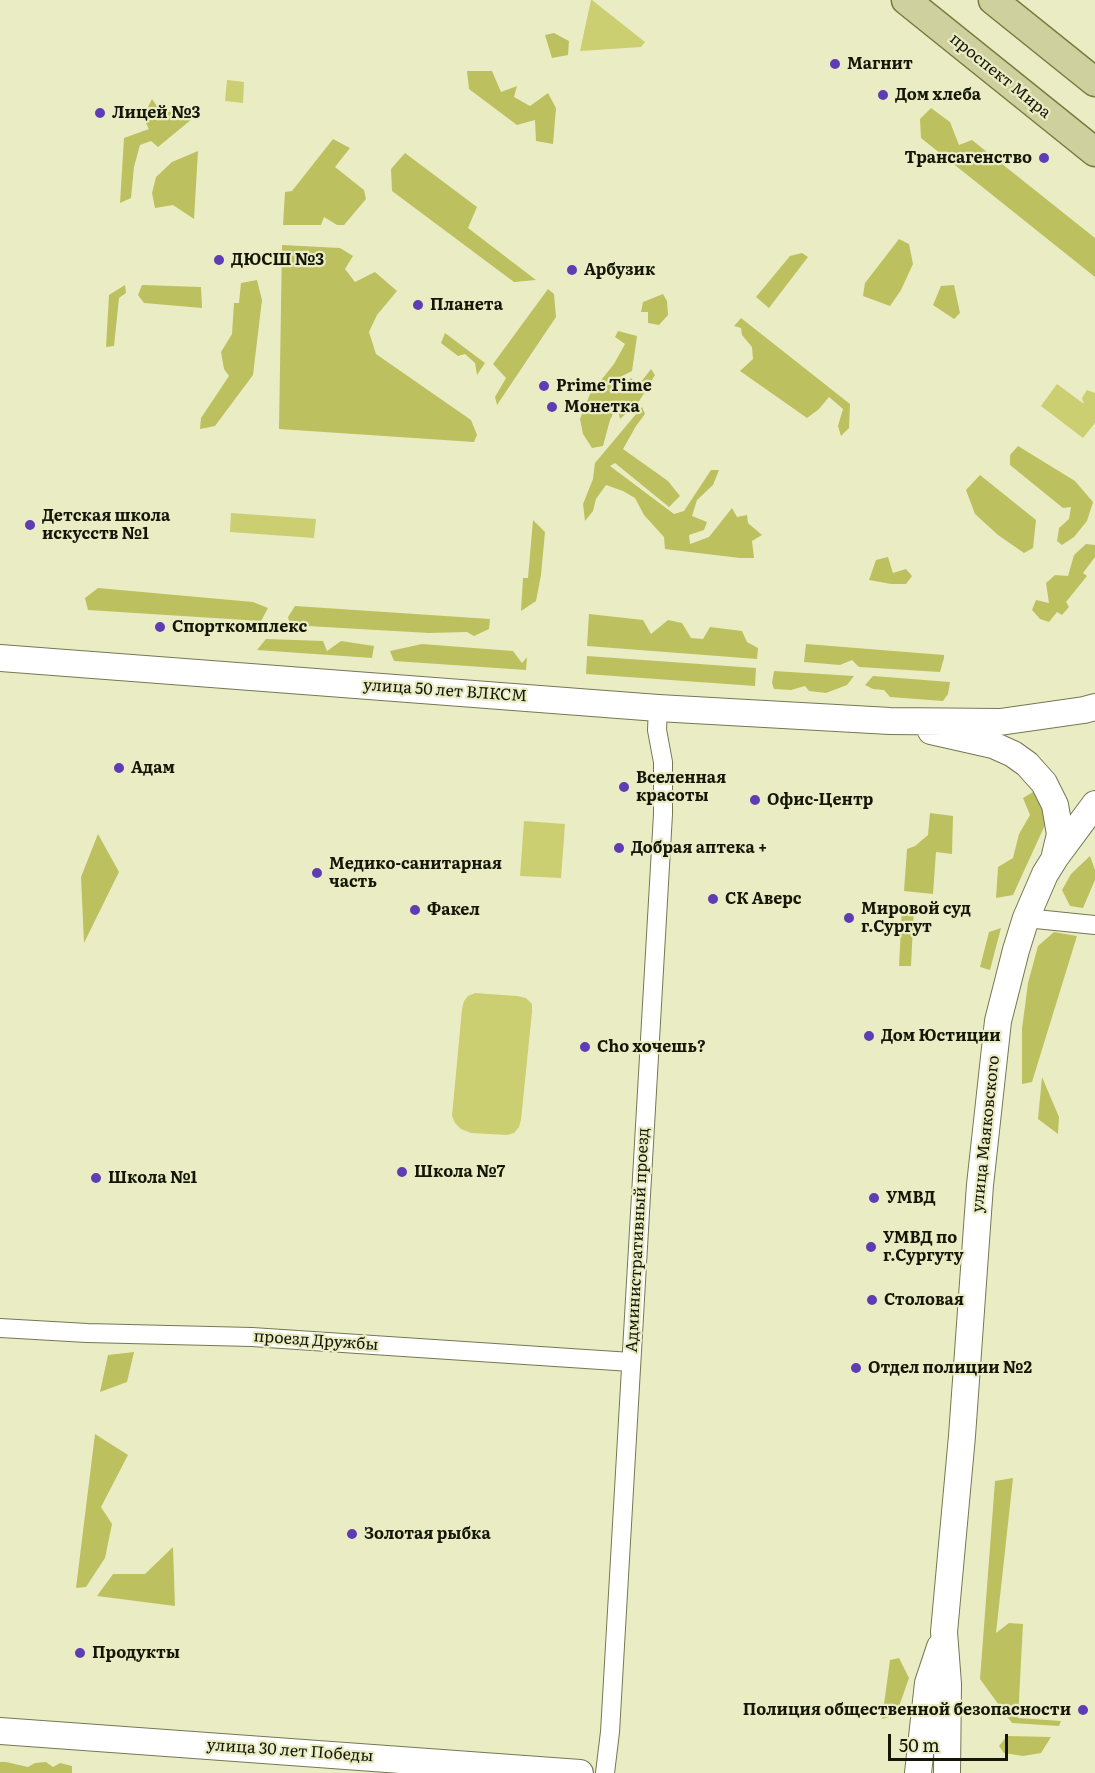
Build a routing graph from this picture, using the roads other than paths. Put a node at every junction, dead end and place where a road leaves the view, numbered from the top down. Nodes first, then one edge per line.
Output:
1 (906, 0) edge
2 (993, 0) edge
3 (1095, 82) edge
4 (1095, 152) edge
5 (0, 658) edge
6 (658, 708) junction
7 (1091, 711) edge
8 (890, 721) junction
9 (1095, 804) edge
10 (1055, 858) junction
11 (1026, 918) junction
12 (1095, 924) edge
13 (0, 1328) edge
14 (631, 1362) junction
15 (944, 1632) junction
16 (0, 1731) edge
17 (376, 1765) edge
18 (580, 1773) edge
19 (604, 1773) edge
20 (918, 1773) edge
21 (947, 1773) edge

1 - 4 main road, проспект Мира
2 - 3 main road
5 - 6 main road, улица 50 лет ВЛКСМ
6 - 8 main road, улица 50 лет ВЛКСМ
6 - 14 street, Административный проезд
7 - 8 main road, улица 50 лет ВЛКСМ
8 - 10 main road, улица 50 лет ВЛКСМ
9 - 10 main road, улица Маяковского
10 - 11 main road, улица Маяковского
11 - 12 street
11 - 15 main road, улица Маяковского
13 - 14 street, проезд Дружбы
14 - 19 street, Административный проезд
15 - 20 main road, улица Маяковского
15 - 21 main road, улица Маяковского
16 - 17 main road, улица 30 лет Победы
17 - 18 main road, улица 30 лет Победы

